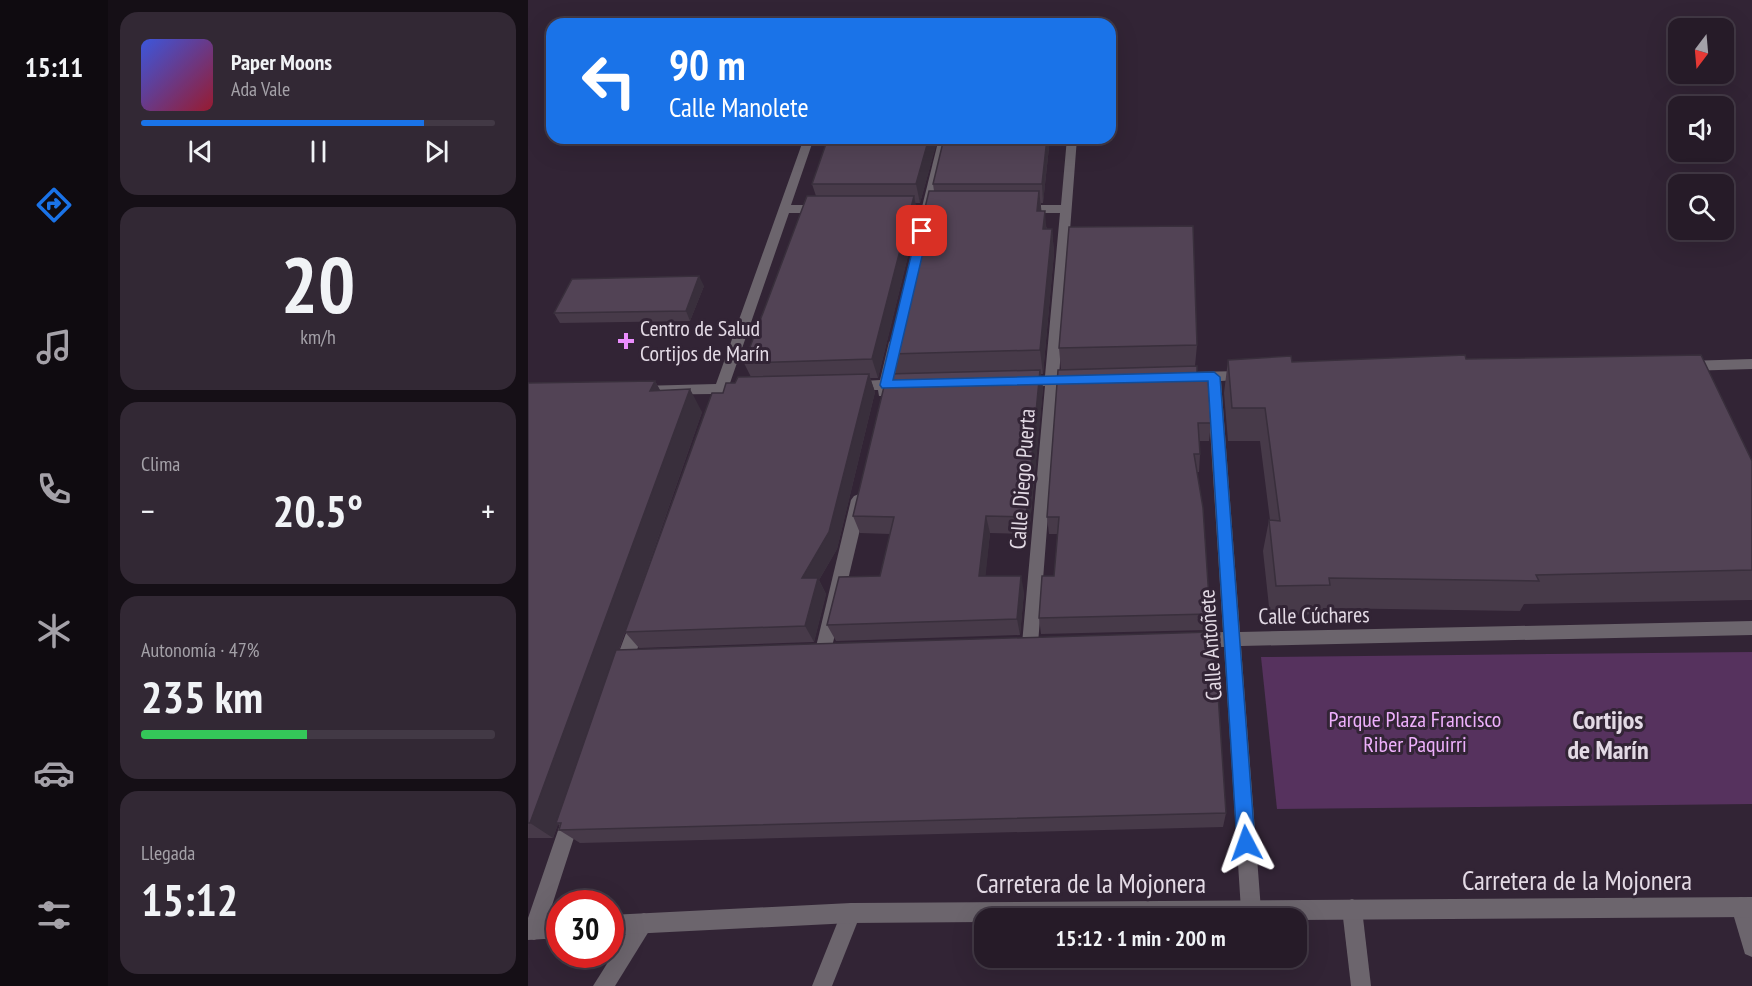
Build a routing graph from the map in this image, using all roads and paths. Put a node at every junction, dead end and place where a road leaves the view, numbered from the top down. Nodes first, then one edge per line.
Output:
1 (807, 144) edge
2 (943, 144) edge
3 (1071, 144) edge
4 (784, 209) junction
5 (832, 209) edge
6 (1008, 209) edge
7 (1065, 209) junction
8 (927, 212) edge
9 (899, 330) edge
10 (1752, 364) edge
11 (1670, 366) edge
12 (1262, 376) edge
13 (1214, 377) junction
14 (1179, 378) edge
15 (1097, 380) edge
16 (1050, 381) junction
17 (1003, 382) edge
18 (921, 384) edge
19 (886, 385) junction
20 (839, 386) edge
21 (756, 388) edge
22 (720, 389) junction
23 (630, 391) edge
24 (881, 408) edge
25 (712, 411) edge
26 (861, 489) edge
27 (645, 602) edge
28 (1752, 628) edge
29 (1232, 639) junction
30 (1173, 641) edge
31 (1030, 644) edge
32 (823, 652) edge
33 (649, 657) edge
34 (626, 658) junction
35 (618, 681) edge
36 (576, 805) edge
37 (1746, 907) edge
38 (1251, 908) edge
39 (1307, 909) edge
40 (1352, 909) junction
41 (974, 911) edge
42 (852, 912) junction
43 (644, 923) junction
44 (624, 924) edge
45 (546, 929) edge
46 (531, 930) edge
47 (1752, 947) edge
48 (603, 986) edge
49 (822, 986) edge
50 (1361, 986) edge

1 - 4 street
2 - 8 street
3 - 7 street, Calle Diego Puerta
4 - 5 street
4 - 22 street
6 - 7 street
7 - 16 street, Calle Diego Puerta
9 - 19 street
10 - 11 street
12 - 13 street
13 - 14 street
13 - 29 street, Calle Antoñete
15 - 16 street
16 - 17 street
16 - 31 street, Calle Diego Puerta
18 - 19 street
19 - 20 street
19 - 24 street
21 - 22 street
22 - 23 street
22 - 25 street
26 - 32 street
27 - 34 street
28 - 29 street, Calle Cúchares
29 - 30 street, Calle Cúchares
29 - 38 street, Calle Antoñete
33 - 34 street
34 - 35 street
36 - 46 street
37 - 40 street, Carretera de la Mojonera
37 - 47 street
39 - 40 street, Carretera de la Mojonera
40 - 50 street
41 - 42 street, Carretera de la Mojonera
42 - 43 street, Carretera de la Mojonera
42 - 49 street
43 - 44 street, Carretera de la Mojonera
43 - 48 street
45 - 46 street

